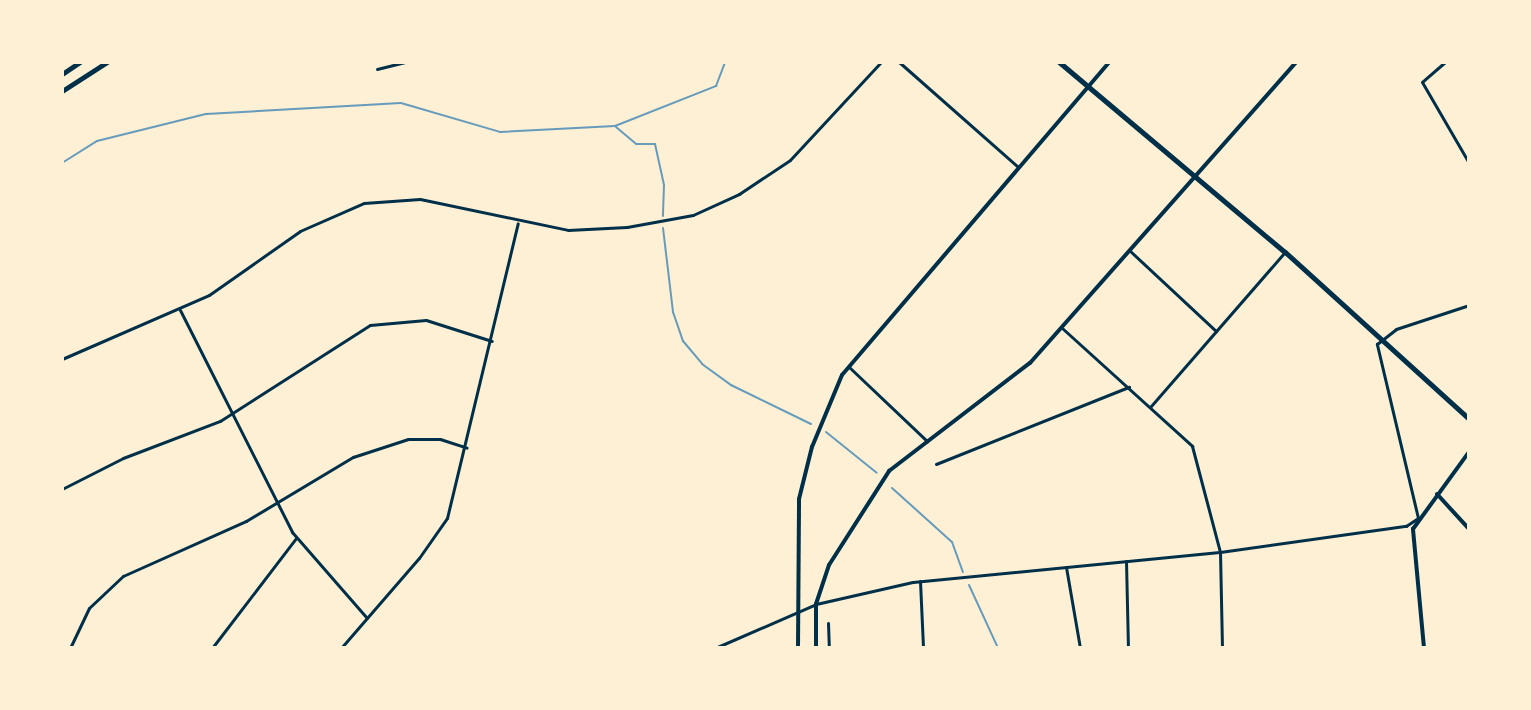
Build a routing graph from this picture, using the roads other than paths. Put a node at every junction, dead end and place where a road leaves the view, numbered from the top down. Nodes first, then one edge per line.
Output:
1 (80, 62) edge
2 (107, 62) edge
3 (406, 62) edge
4 (881, 62) edge
5 (899, 62) edge
6 (1059, 62) edge
7 (1109, 62) edge
8 (1296, 62) edge
9 (1445, 62) edge
10 (377, 69) dead end
11 (62, 74) edge
12 (1087, 87) junction
13 (62, 91) edge
14 (1469, 163) edge
15 (1018, 167) junction
16 (1195, 174) junction
17 (518, 223) junction
18 (1129, 250) junction
19 (1285, 252) junction
20 (1469, 305) edge
21 (180, 310) junction
22 (1062, 328) junction
23 (1216, 331) junction
24 (1382, 337) junction
25 (492, 341) junction
26 (62, 359) edge
27 (848, 366) junction
28 (1129, 387) junction
29 (1151, 406) junction
30 (232, 413) junction
31 (1469, 419) edge
32 (927, 441) junction
33 (467, 448) junction
34 (1469, 452) edge
35 (936, 464) dead end
36 (62, 489) edge
37 (1437, 494) junction
38 (277, 502) junction
39 (1418, 518) junction
40 (1469, 529) edge
41 (296, 538) junction
42 (1220, 552) junction
43 (1126, 561) junction
44 (1066, 567) junction
45 (920, 581) junction
46 (816, 604) junction
47 (796, 612) junction
48 (367, 618) junction
49 (828, 623) dead end
50 (732, 640) junction
51 (70, 648) edge
52 (212, 648) edge
53 (341, 648) edge
54 (715, 648) edge
55 (733, 648) edge
56 (798, 648) edge
57 (816, 648) edge
58 (829, 648) edge
59 (923, 648) edge
60 (1080, 648) edge
61 (1128, 648) edge
62 (1222, 648) edge
63 (1424, 648) edge

1 - 11 main road
2 - 13 main road
3 - 10 street
4 - 17 street
5 - 15 street
6 - 12 main road
7 - 12 main road
8 - 16 main road
9 - 14 street
12 - 15 main road
12 - 16 main road
15 - 27 main road
16 - 18 main road
16 - 19 main road
17 - 21 street
17 - 25 street
18 - 22 main road
18 - 23 street
19 - 23 street
19 - 24 main road
20 - 24 street
21 - 26 street
21 - 30 street
22 - 28 street
22 - 32 main road
23 - 29 street
24 - 31 main road
24 - 39 street
25 - 30 street
25 - 33 street
27 - 32 street
27 - 47 main road
28 - 29 street
28 - 35 street
29 - 42 street
30 - 36 street
30 - 38 street
32 - 46 main road
33 - 38 street
33 - 48 street
34 - 37 main road
37 - 39 main road
37 - 40 main road
38 - 41 street
38 - 51 street
39 - 42 street
39 - 63 main road
41 - 48 street
41 - 52 street
42 - 43 street
42 - 62 street
43 - 44 street
43 - 61 street
44 - 45 street
44 - 60 street
45 - 46 street
45 - 59 street
46 - 47 street
46 - 57 main road
47 - 50 street
47 - 56 main road
48 - 53 street
49 - 58 street
50 - 54 street
50 - 55 street

